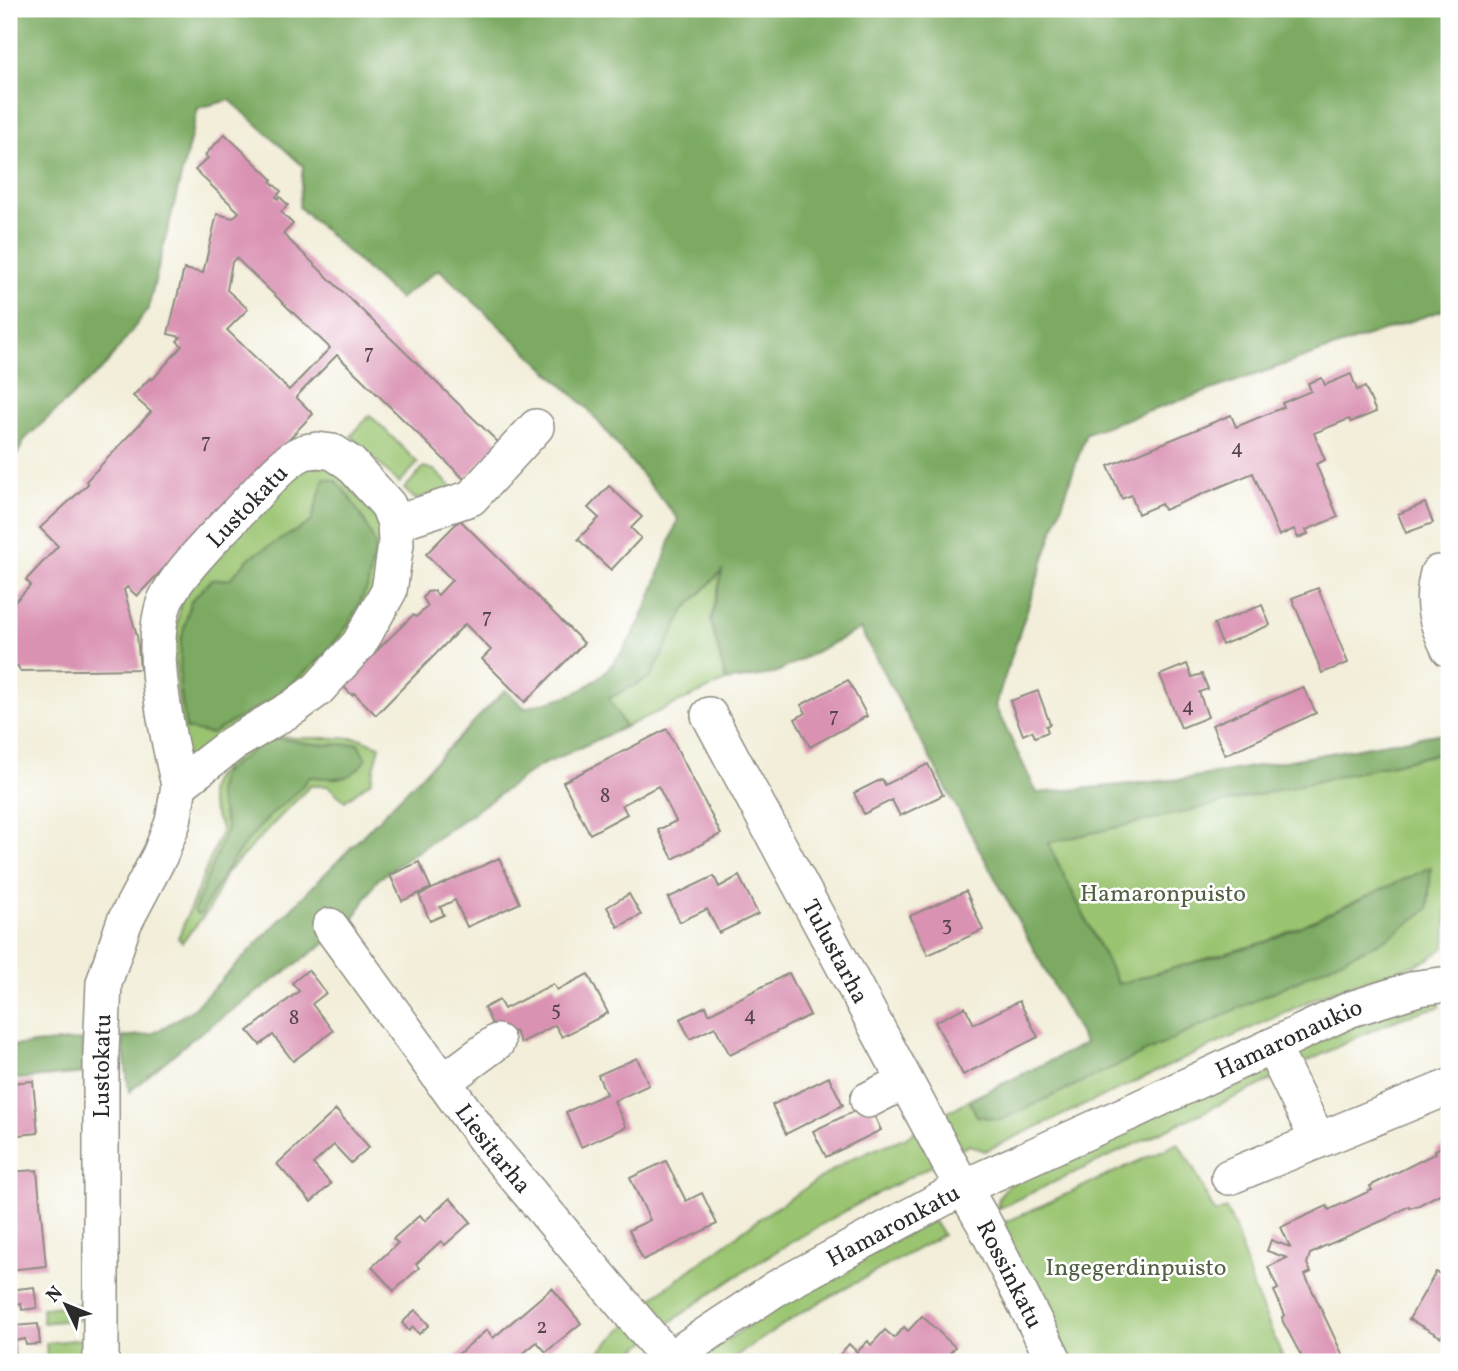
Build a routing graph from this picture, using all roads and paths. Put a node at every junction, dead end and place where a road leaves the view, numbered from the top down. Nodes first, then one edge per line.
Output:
1 (536, 427) dead end
2 (395, 523) junction
3 (1438, 573) dead end
4 (1449, 649) edge
5 (709, 715) dead end
6 (179, 785) junction
7 (336, 945) dead end
8 (1449, 984) edge
9 (497, 1042) dead end
10 (1272, 1046) junction
11 (905, 1081) junction
12 (443, 1082) junction
13 (1449, 1087) edge
14 (868, 1100) dead end
15 (1133, 1111) joint
16 (1318, 1140) junction
17 (1229, 1177) dead end
18 (962, 1188) junction
19 (667, 1361) edge
20 (101, 1362) edge
21 (1055, 1362) edge

1 - 2 street
2 - 6 street
2 - 6 street, Lustokatu
3 - 4 street
5 - 11 street, Tulustarha
6 - 20 street, Lustokatu
7 - 12 street, Liesitarha
8 - 10 street, Hamaronaukio
9 - 12 street
10 - 15 street, Hamaronaukio
10 - 16 street
11 - 14 street
11 - 18 street, Tulustarha
12 - 19 street, Liesitarha
13 - 16 street
15 - 18 street, Hamaronkatu
16 - 17 street
18 - 19 street, Hamaronkatu
18 - 21 street, Rossinkatu

